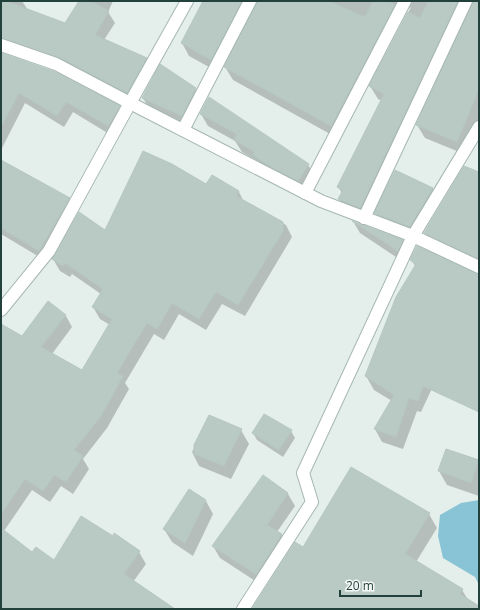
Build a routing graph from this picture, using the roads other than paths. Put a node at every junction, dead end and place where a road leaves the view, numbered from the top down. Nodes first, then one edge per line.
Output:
1 (187, 1) edge
2 (250, 1) edge
3 (404, 1) edge
4 (466, 1) edge
5 (1, 45) edge
6 (130, 103) junction
7 (479, 127) edge
8 (183, 130) junction
9 (305, 193) junction
10 (364, 218) junction
11 (413, 236) junction
12 (479, 267) edge
13 (1, 310) edge
14 (243, 609) edge

1 - 6 street
2 - 8 street
3 - 9 street
4 - 10 street
5 - 6 street
6 - 8 street
6 - 13 street
7 - 11 street
8 - 9 street
9 - 10 street
10 - 11 street
11 - 12 street
11 - 14 street

